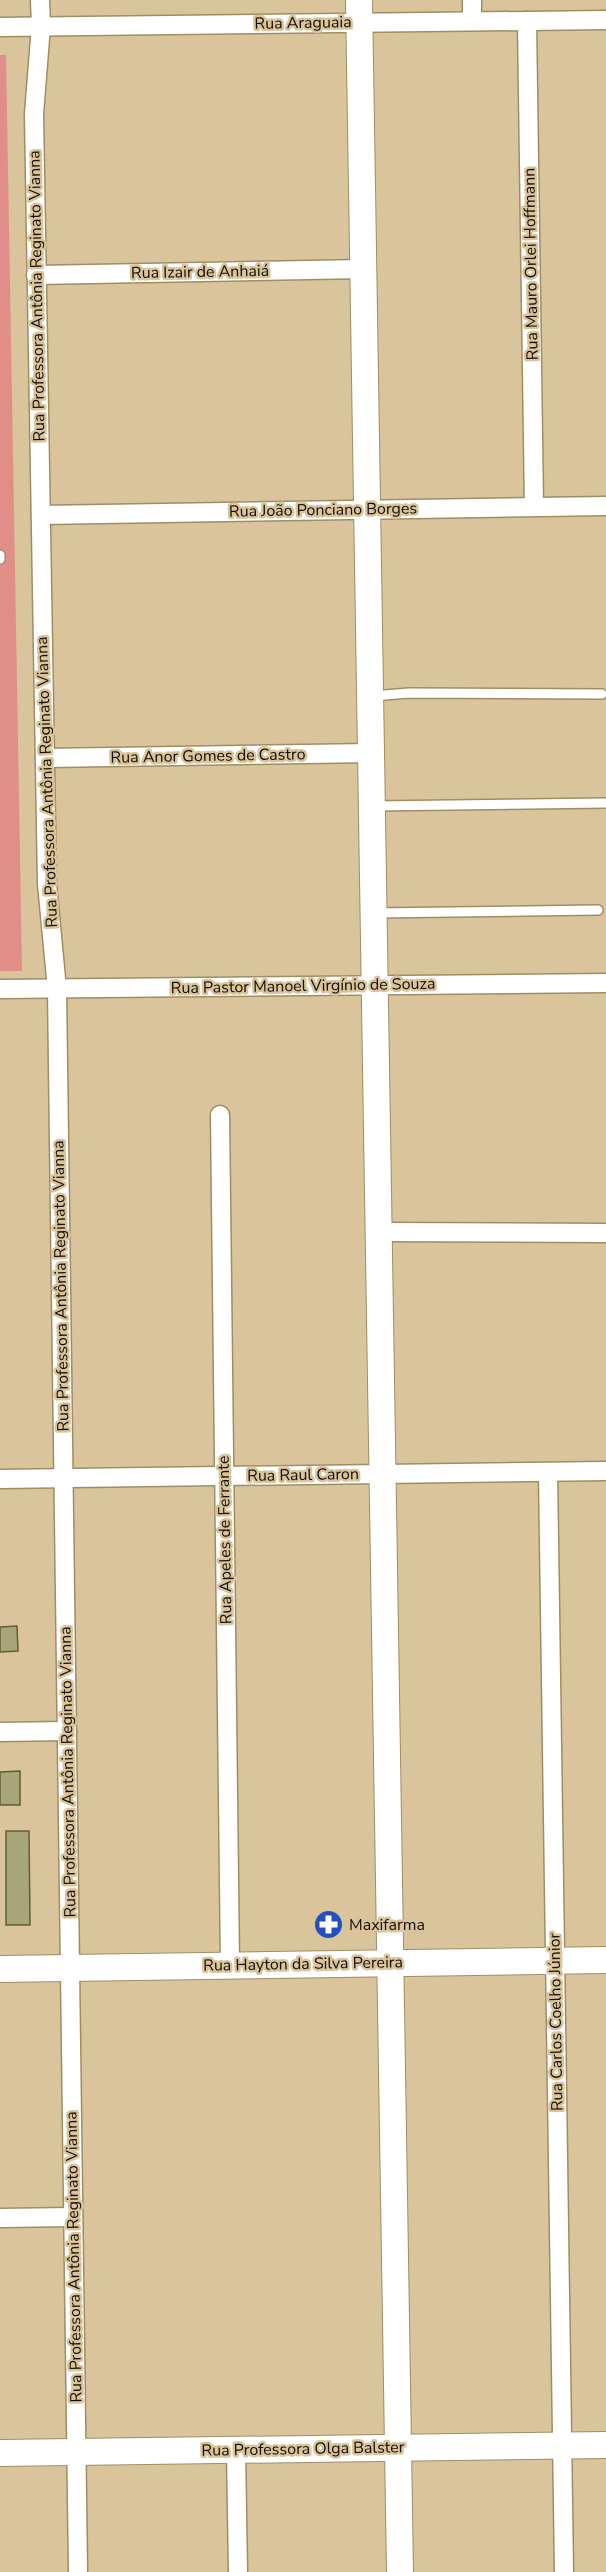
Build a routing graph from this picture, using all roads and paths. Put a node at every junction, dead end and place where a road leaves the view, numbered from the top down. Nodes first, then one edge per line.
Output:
1 (40, 0) edge
2 (472, 0) edge
3 (359, 11) edge
4 (606, 20) edge
5 (472, 21) junction
6 (527, 21) junction
7 (41, 26) junction
8 (0, 27) edge
9 (363, 269) junction
10 (36, 275) junction
11 (606, 506) edge
12 (534, 507) junction
13 (367, 510) junction
14 (41, 515) junction
15 (602, 694) dead end
16 (370, 696) junction
17 (371, 753) junction
18 (45, 758) junction
19 (606, 803) edge
20 (372, 806) junction
21 (598, 910) dead end
22 (374, 913) junction
23 (606, 982) edge
24 (375, 985) junction
25 (0, 989) edge
26 (57, 989) junction
27 (220, 1115) dead end
28 (379, 1232) junction
29 (606, 1233) edge
30 (606, 1471) edge
31 (548, 1472) junction
32 (382, 1474) junction
33 (224, 1476) junction
34 (64, 1478) junction
35 (0, 1479) edge
36 (67, 1731) junction
37 (0, 1732) edge
38 (555, 1960) junction
39 (606, 1960) edge
40 (390, 1963) junction
41 (231, 1965) junction
42 (70, 1968) junction
43 (0, 1969) edge
44 (73, 2217) junction
45 (0, 2218) edge
46 (606, 2445) edge
47 (562, 2446) junction
48 (398, 2448) junction
49 (236, 2450) junction
50 (76, 2452) junction
51 (0, 2453) edge
52 (78, 2572) edge
53 (238, 2572) edge
54 (400, 2572) edge
55 (564, 2572) edge

1 - 7 street, Rua Professora Antônia Reginato Vianna
2 - 5 street
3 - 5 street, Rua Araguaia
3 - 7 street, Rua Araguaia
3 - 9 street
4 - 6 street, Rua Araguaia
5 - 6 street, Rua Araguaia
6 - 12 street, Rua Mauro Orlei Hoffmann
7 - 8 street, Rua Araguaia
7 - 10 street, Rua Professora Antônia Reginato Vianna
9 - 10 street, Rua Izair de Anhaiá
9 - 13 street
10 - 14 street, Rua Professora Antônia Reginato Vianna
11 - 12 street, Rua João Ponciano Borges
12 - 13 street, Rua João Ponciano Borges
13 - 14 street, Rua João Ponciano Borges
13 - 16 street
14 - 18 street, Rua Professora Antônia Reginato Vianna
15 - 16 lane
16 - 17 street
17 - 18 street, Rua Anor Gomes de Castro
17 - 20 street
18 - 26 street, Rua Professora Antônia Reginato Vianna
19 - 20 lane
20 - 22 street
21 - 22 lane
22 - 24 street
23 - 24 street, Rua Pastor Manoel Virgínio de Souza
24 - 26 street, Rua Pastor Manoel Virgínio de Souza
24 - 28 street
25 - 26 street, Rua Pastor Manoel Virgínio de Souza
26 - 34 street, Rua Professora Antônia Reginato Vianna
27 - 33 street, Rua Apeles de Ferrante
28 - 29 street
28 - 32 street
30 - 31 street, Rua Raul Caron
31 - 32 street, Rua Raul Caron
31 - 38 street, Rua Carlos Coelho Júnior
32 - 33 street, Rua Raul Caron
32 - 40 street
33 - 34 street, Rua Raul Caron
33 - 41 street, Rua Apeles de Ferrante
34 - 35 street, Rua Raul Caron
34 - 36 street, Rua Professora Antônia Reginato Vianna
36 - 37 street
36 - 42 street, Rua Professora Antônia Reginato Vianna
38 - 39 street, Rua Hayton da Silva Pereira
38 - 40 street, Rua Hayton da Silva Pereira
38 - 47 street, Rua Carlos Coelho Júnior
40 - 41 street, Rua Hayton da Silva Pereira
40 - 48 street
41 - 42 street, Rua Hayton da Silva Pereira
42 - 43 street, Rua Hayton da Silva Pereira
42 - 44 street, Rua Professora Antônia Reginato Vianna
44 - 45 street
44 - 50 street, Rua Professora Antônia Reginato Vianna
46 - 47 street, Rua Professora Olga Balster
47 - 48 street, Rua Professora Olga Balster
47 - 55 street, Rua Carlos Coelho Júnior
48 - 49 street, Rua Professora Olga Balster
48 - 54 street
49 - 50 street, Rua Professora Olga Balster
49 - 53 street
50 - 51 street, Rua Professora Olga Balster
50 - 52 street, Rua Professora Antônia Reginato Vianna

